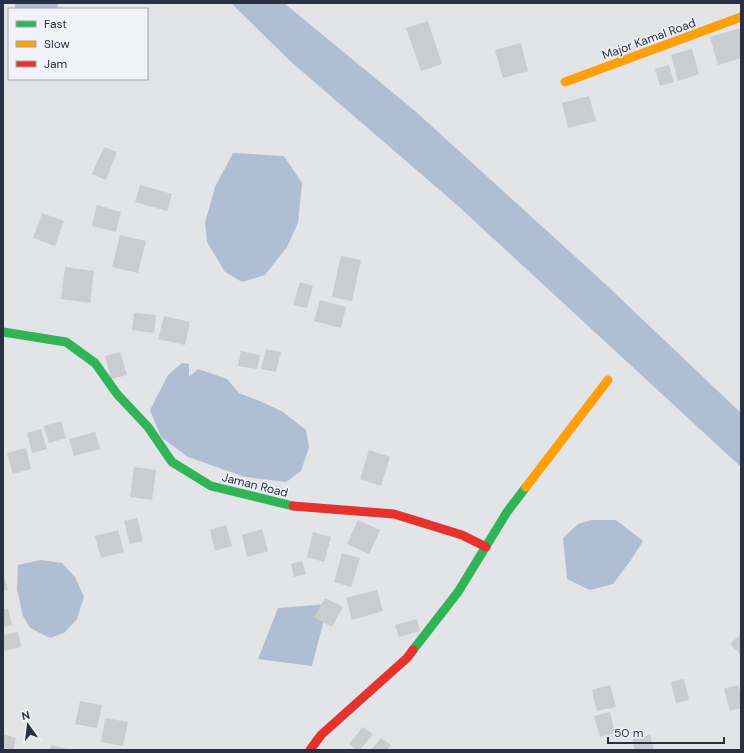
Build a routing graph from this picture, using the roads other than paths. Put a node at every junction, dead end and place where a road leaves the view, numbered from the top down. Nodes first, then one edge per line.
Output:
1 (741, 17) edge
2 (565, 82) dead end
3 (3, 332) edge
4 (608, 380) dead end
5 (486, 547) junction
6 (310, 750) edge

1 - 2 street, Major Kamal Road
3 - 5 street, Jaman Road
4 - 5 street
5 - 6 street

